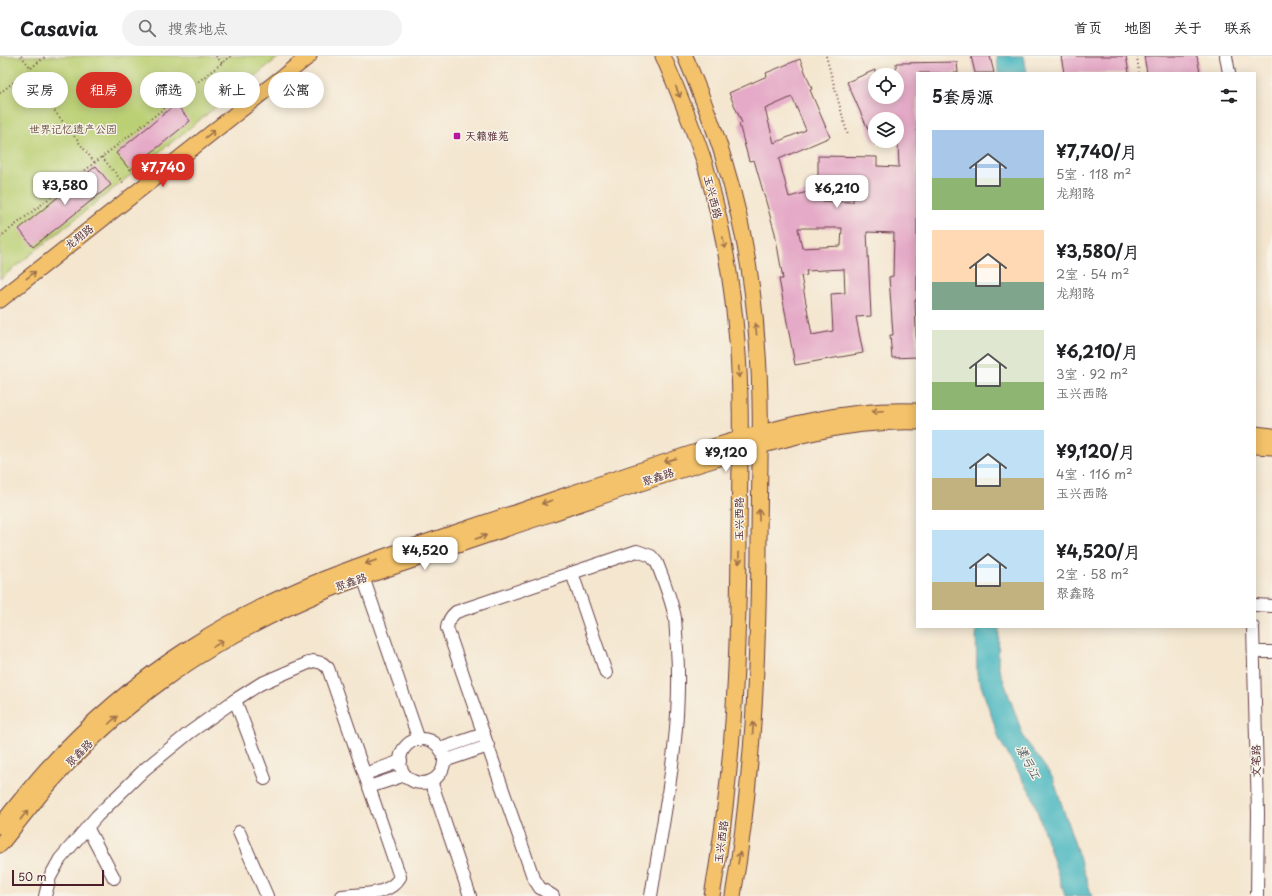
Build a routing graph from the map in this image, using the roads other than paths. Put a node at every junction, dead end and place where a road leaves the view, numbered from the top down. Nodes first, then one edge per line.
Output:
1 (309, 56) edge
2 (663, 56) edge
3 (685, 56) edge
4 (1226, 56) edge
5 (1229, 72) edge
6 (0, 300) edge
7 (916, 411) edge
8 (916, 422) edge
9 (1256, 434) edge
10 (1272, 436) edge
11 (760, 440) junction
12 (740, 445) junction
13 (1256, 446) edge
14 (1272, 447) edge
15 (572, 573) junction
16 (364, 577) junction
17 (1256, 605) edge
18 (1272, 606) edge
19 (1253, 628) edge
20 (1254, 652) junction
21 (1272, 652) edge
22 (606, 673) dead end
23 (235, 700) junction
24 (484, 734) junction
25 (419, 740) junction
26 (488, 746) junction
27 (440, 749) junction
28 (444, 761) junction
29 (401, 762) junction
30 (364, 774) junction
31 (405, 775) junction
32 (264, 779) dead end
33 (431, 781) junction
34 (369, 787) junction
35 (0, 826) edge
36 (87, 827) junction
37 (239, 832) dead end
38 (0, 845) edge
39 (114, 878) dead end
40 (45, 896) edge
41 (267, 896) edge
42 (342, 896) edge
43 (470, 896) edge
44 (553, 896) edge
45 (651, 896) edge
46 (712, 896) edge
47 (732, 896) edge
48 (1256, 896) edge

6 -> 1 main road, 龙翔路
2 -> 12 main road, 玉兴西路
11 -> 3 main road, 玉兴西路
4 - 5 street
7 -> 11 main road, 聚鑫路
8 - 11 main road, 聚鑫路
9 - 10 main road
11 - 12 main road, 聚鑫路
47 -> 11 main road, 玉兴西路
16 -> 12 main road, 聚鑫路
12 -> 35 main road, 聚鑫路
12 -> 46 main road, 玉兴西路
13 - 14 main road
15 - 22 street
15 - 24 street
15 - 45 street
16 - 25 street
38 -> 16 main road, 聚鑫路
17 - 18 street
19 - 20 street, 文笔路
20 - 21 street
20 - 48 street, 文笔路
23 - 30 street
23 - 32 street
23 - 36 street
24 - 26 street
24 - 27 street
25 - 27 street
25 - 29 street
26 - 28 street
26 - 44 street
27 - 28 street
28 - 33 street
29 - 30 street
29 - 31 street
30 - 34 street
31 - 33 street
31 - 34 street
33 - 43 street
34 - 42 street
36 - 39 street
36 - 40 street
37 - 41 street

